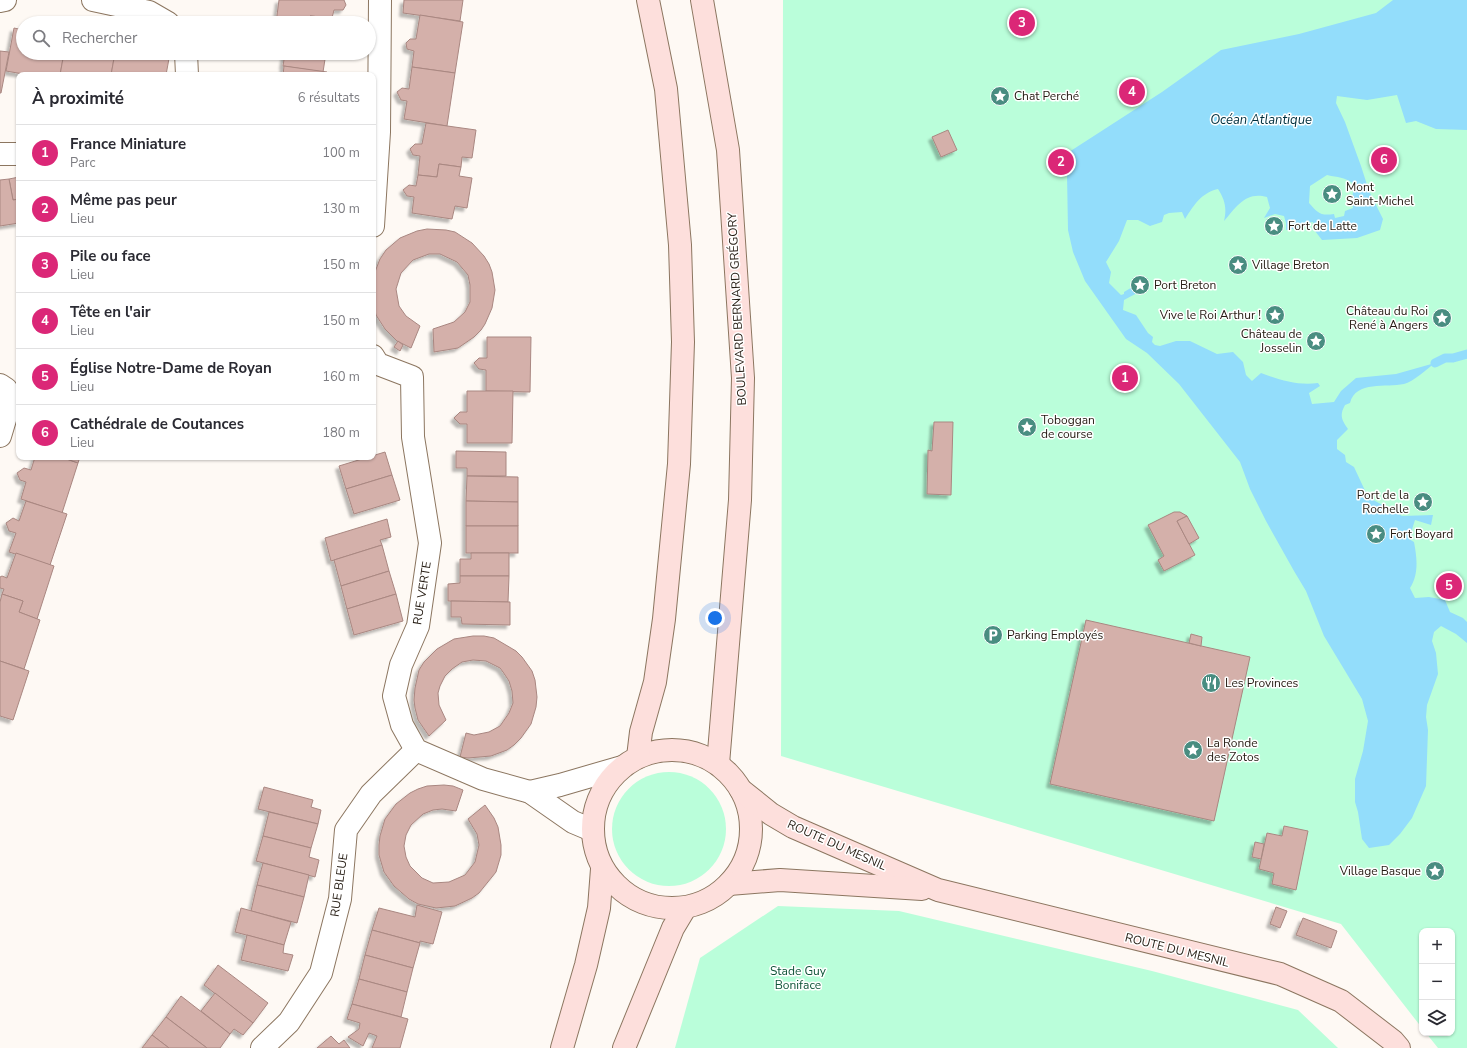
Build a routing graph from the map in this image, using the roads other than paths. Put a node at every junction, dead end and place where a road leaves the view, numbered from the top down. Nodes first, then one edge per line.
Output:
1 (5, 0) edge
2 (93, 0) edge
3 (380, 0) edge
4 (648, 0) edge
5 (702, 0) edge
6 (0, 1) edge
7 (156, 16) edge
8 (186, 60) edge
9 (187, 72) edge
10 (0, 154) edge
11 (16, 154) edge
12 (376, 179) edge
13 (376, 361) edge
14 (0, 385) edge
15 (0, 436) edge
16 (416, 750) junction
17 (630, 762) junction
18 (718, 764) junction
19 (741, 790) junction
20 (530, 792) junction
21 (592, 830) junction
22 (602, 869) junction
23 (729, 884) junction
24 (938, 890) junction
25 (684, 908) junction
26 (262, 1048) edge
27 (562, 1048) edge
28 (624, 1048) edge
29 (1399, 1048) edge

1 - 6 street
2 - 7 street
3 - 12 street
4 - 17 street
5 - 18 street, BOULEVARD BERNARD GRÉGORY
8 - 9 street
10 - 11 street
13 - 16 street, RUE VERTE
14 - 15 street
16 - 20 street
16 - 26 street, RUE BLEUE
17 - 18 street
17 - 20 street
17 - 21 street
18 - 19 street
19 - 23 street
19 - 24 street, ROUTE DU MESNIL
20 - 21 street
21 - 22 street
22 - 25 street
22 - 27 street
23 - 24 street, ROUTE DU MESNIL
23 - 25 street
24 - 29 street, ROUTE DU MESNIL
25 - 28 street

